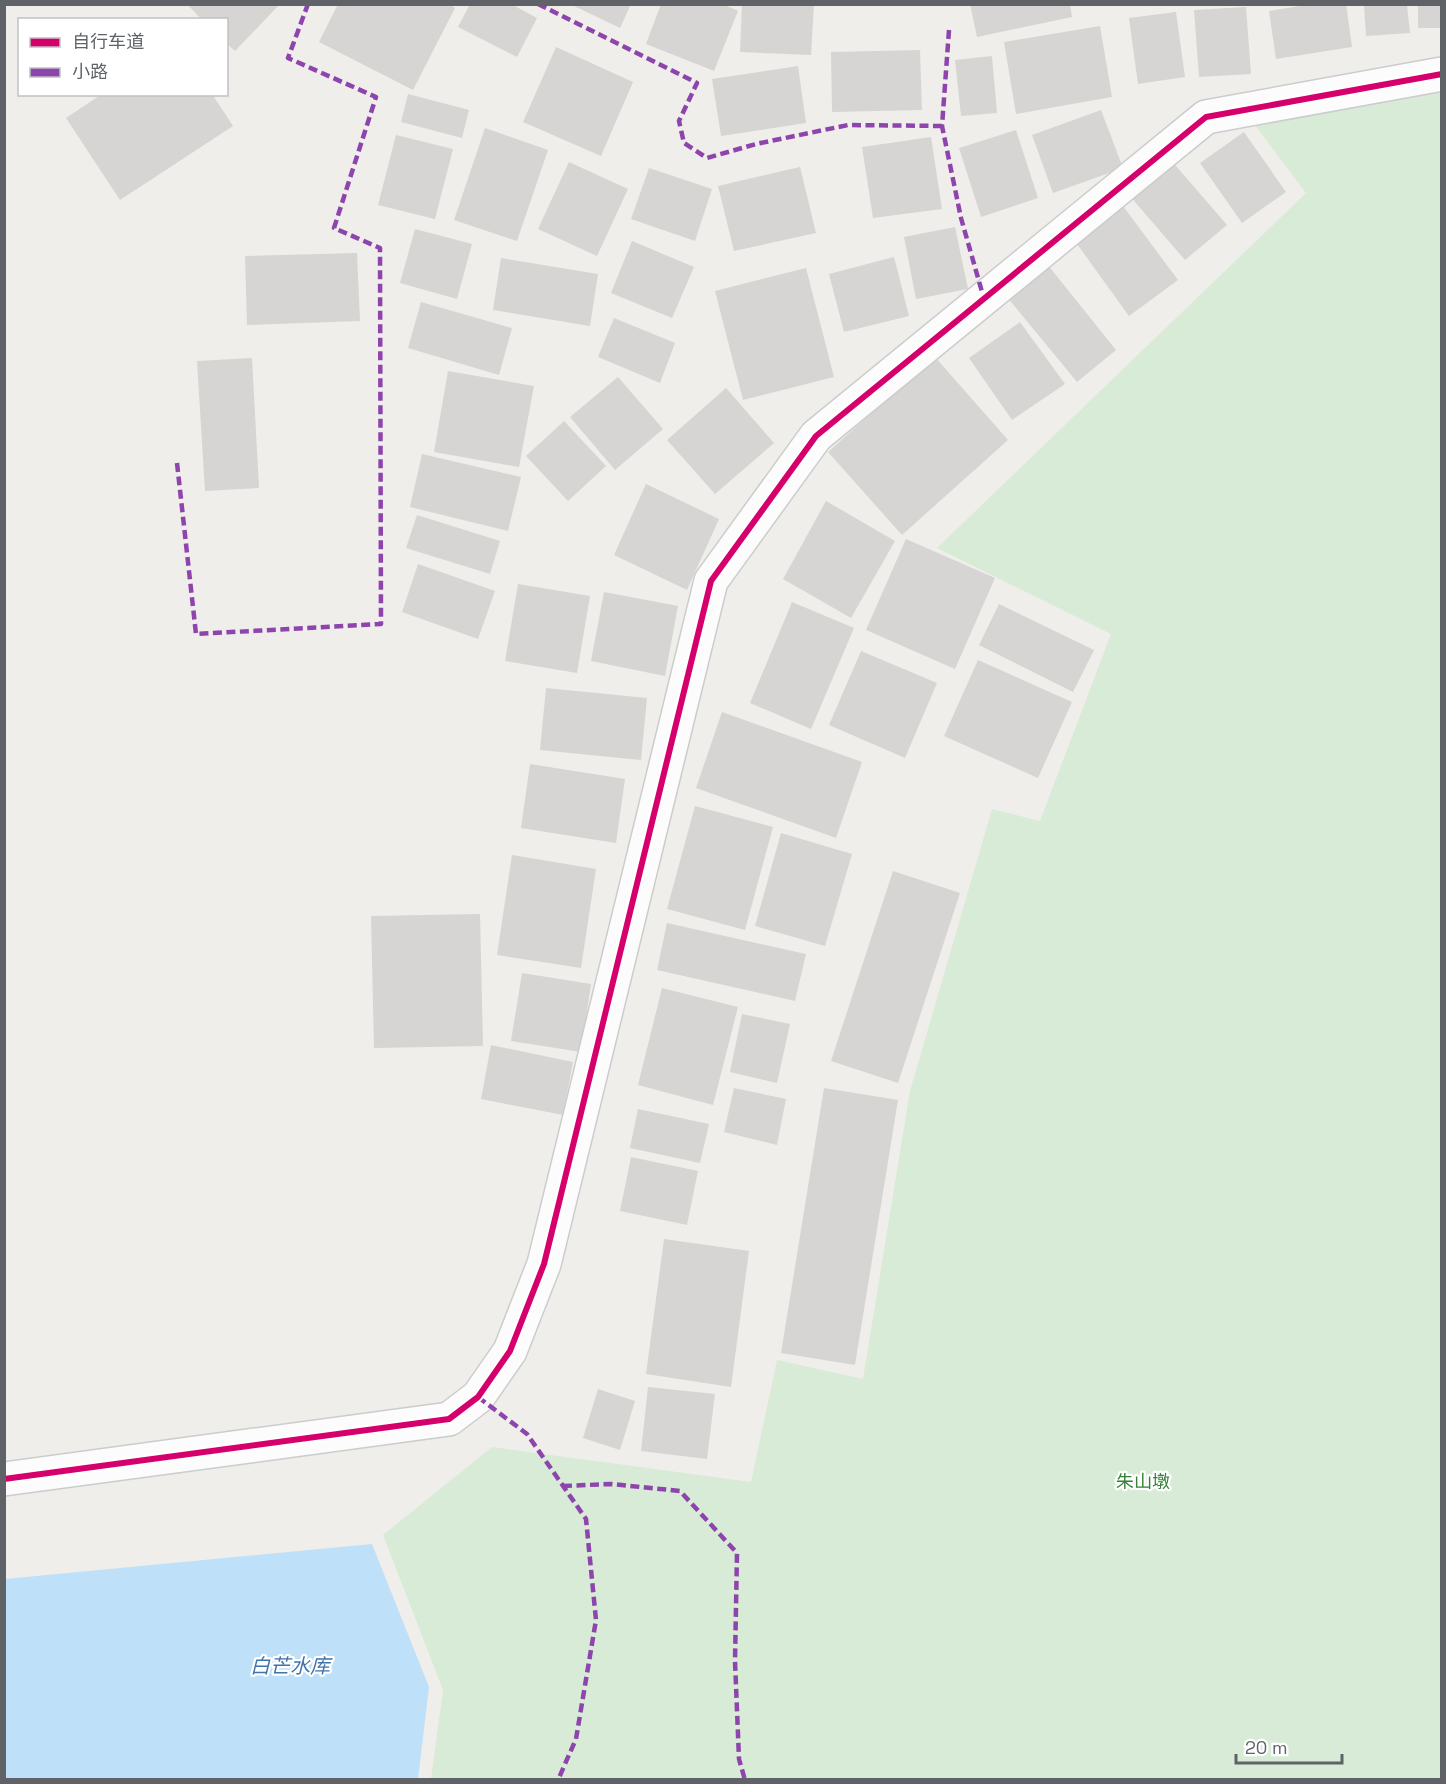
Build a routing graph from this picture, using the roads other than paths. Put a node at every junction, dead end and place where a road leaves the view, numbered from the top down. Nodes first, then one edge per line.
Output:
1 (1442, 74) edge
2 (4, 1479) edge

1 - 2 street

